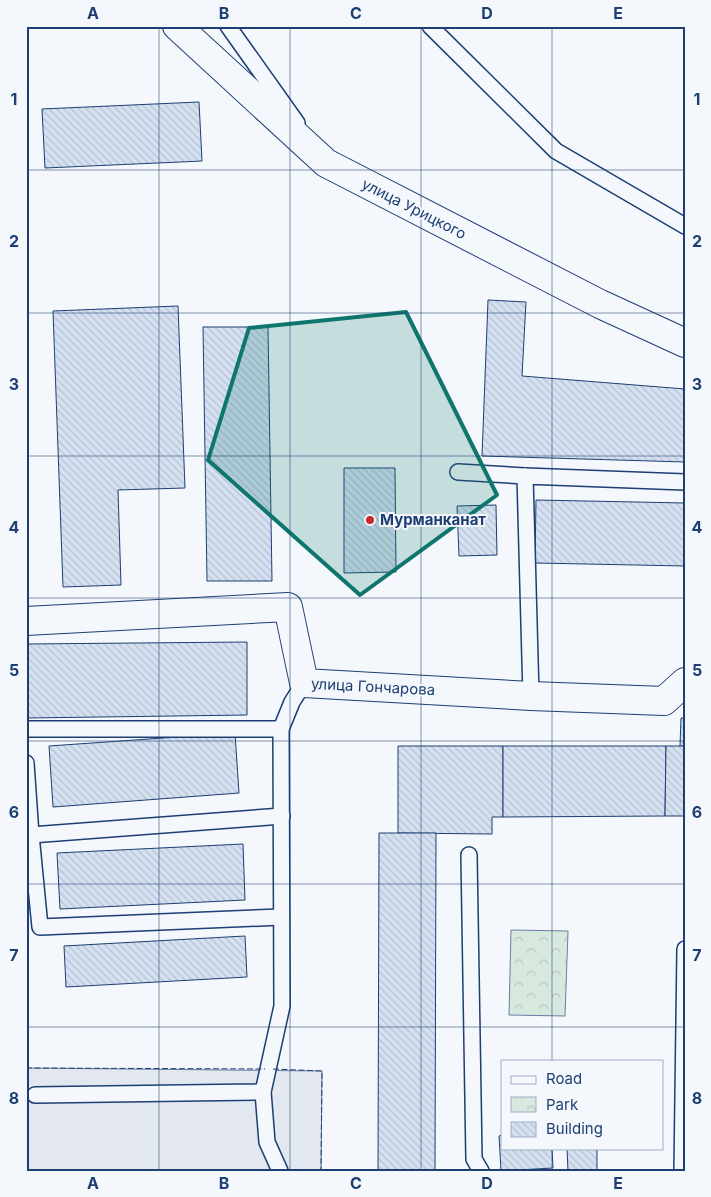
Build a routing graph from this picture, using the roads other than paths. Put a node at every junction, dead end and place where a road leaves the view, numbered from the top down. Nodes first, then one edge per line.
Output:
1 (176, 26) edge
2 (228, 26) edge
3 (430, 26) edge
4 (326, 163) junction
5 (685, 226) edge
6 (685, 343) edge
7 (458, 472) dead end
8 (525, 476) junction
9 (685, 482) edge
10 (26, 621) edge
11 (685, 682) edge
12 (304, 683) junction
13 (531, 696) junction
14 (26, 729) edge
15 (281, 729) junction
16 (26, 763) edge
17 (282, 816) junction
18 (31, 835) junction
19 (469, 855) dead end
20 (281, 917) junction
21 (685, 949) edge
22 (263, 1092) junction
23 (35, 1095) dead end
24 (280, 1171) edge
25 (481, 1171) edge
26 (682, 1171) edge

1 - 4 street, улица Урицкого
2 - 4 lane
3 - 5 lane
4 - 6 street, улица Урицкого
7 - 8 lane
8 - 9 lane
8 - 13 lane
10 - 12 street, улица Гончарова
11 - 13 street, улица Гончарова
12 - 13 street, улица Гончарова
12 - 15 lane
14 - 15 lane
15 - 17 lane
16 - 18 lane
17 - 18 lane
17 - 20 lane
18 - 20 lane
19 - 25 lane
20 - 22 lane
21 - 26 lane
22 - 23 lane
22 - 24 lane

